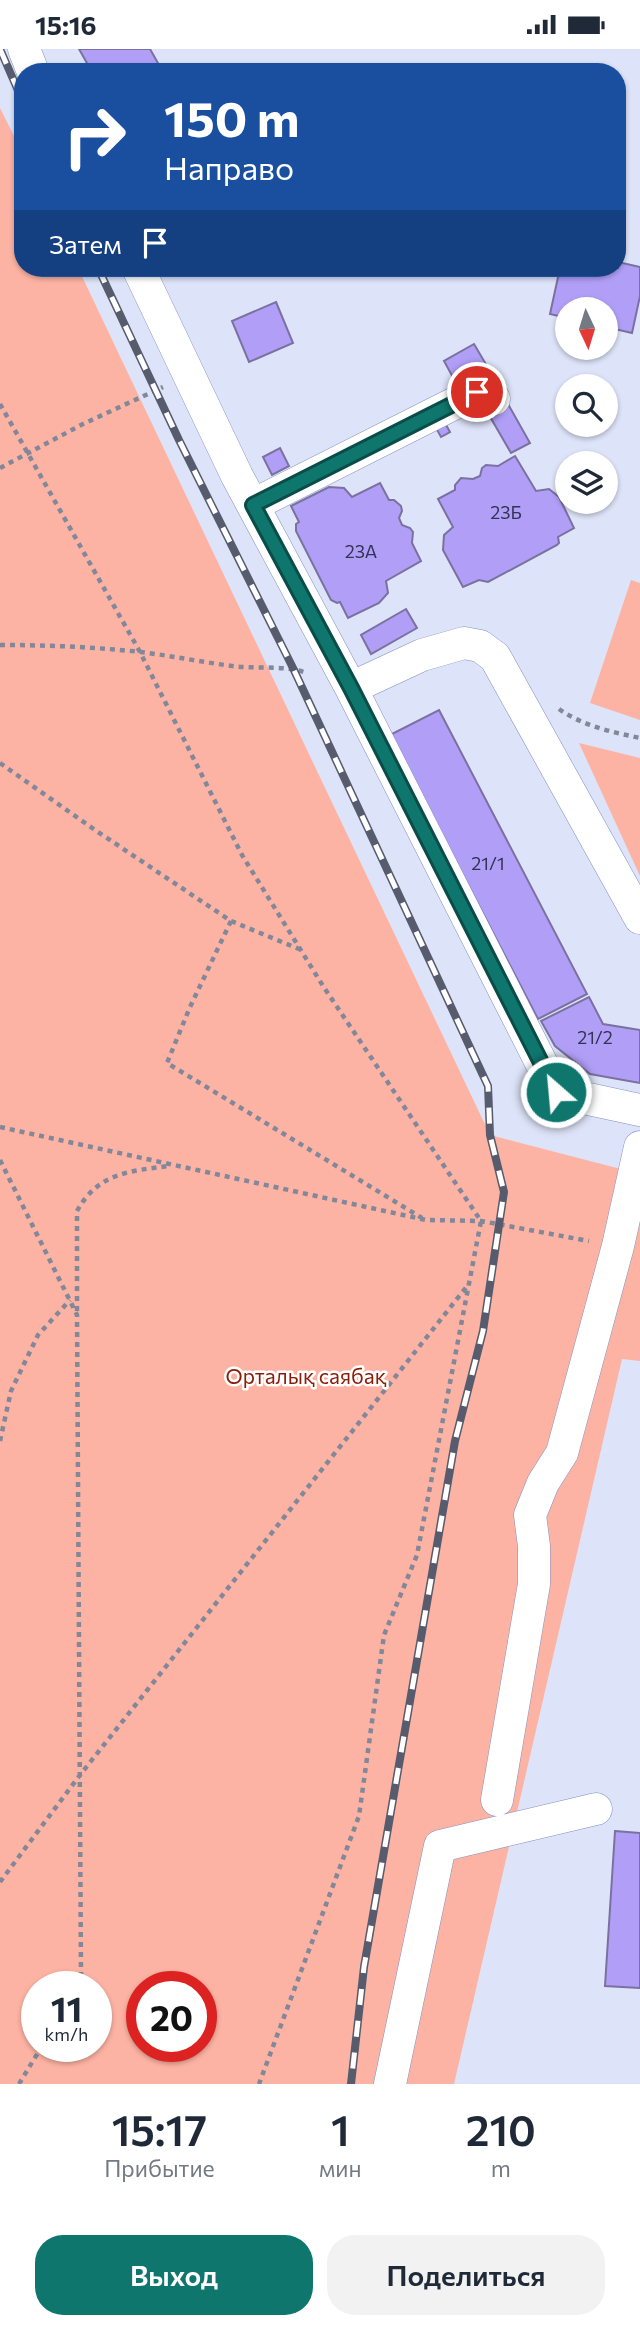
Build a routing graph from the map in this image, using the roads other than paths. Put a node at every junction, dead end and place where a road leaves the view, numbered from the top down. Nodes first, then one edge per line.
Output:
1 (142, 277) edge
2 (494, 399) dead end
3 (253, 505) junction
4 (351, 688) junction
5 (640, 918) edge
6 (640, 1110) edge
7 (640, 1147) edge
8 (497, 1800) dead end
9 (596, 1809) dead end
10 (390, 2084) edge

1 - 3 street
2 - 3 street
3 - 4 street
4 - 5 street
4 - 6 street
7 - 8 street
9 - 10 street

